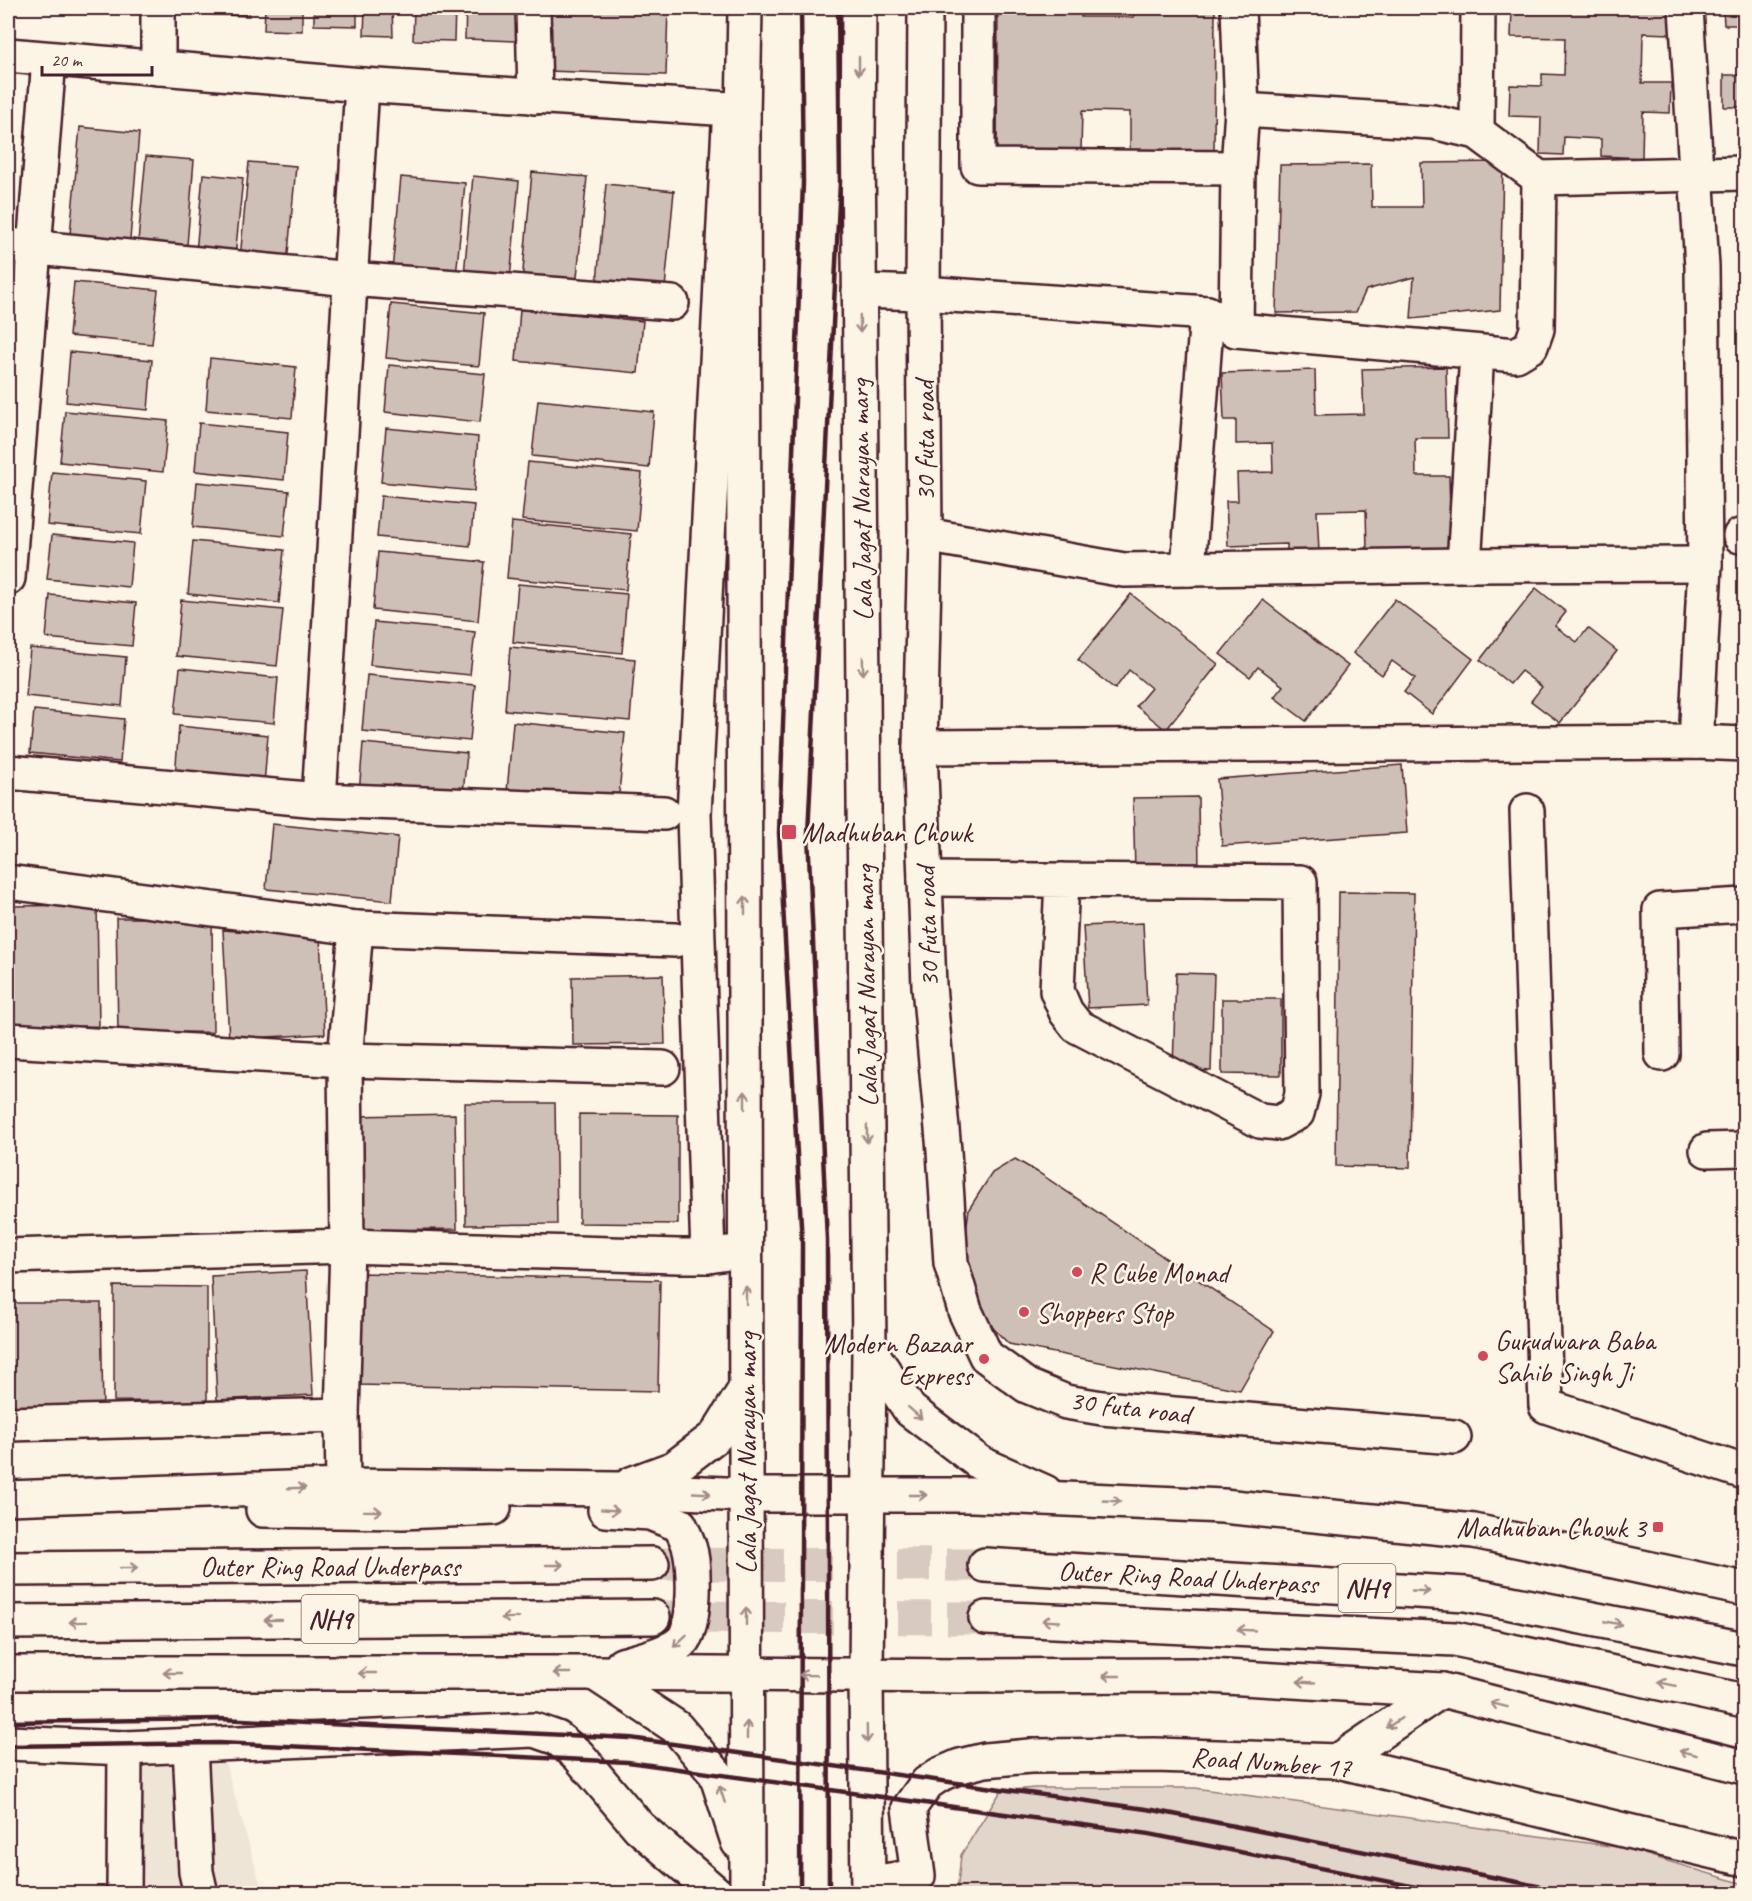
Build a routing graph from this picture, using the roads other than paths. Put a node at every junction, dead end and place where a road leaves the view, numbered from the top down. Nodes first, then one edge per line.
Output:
1 (158, 8) edge
2 (533, 8) edge
3 (730, 8) edge
4 (744, 8) edge
5 (859, 8) edge
6 (925, 8) edge
7 (978, 8) edge
8 (1238, 8) edge
9 (1478, 8) edge
10 (1686, 8) edge
11 (8, 55) edge
12 (49, 58) junction
13 (158, 68) junction
14 (362, 85) junction
15 (535, 97) junction
16 (1242, 110) junction
17 (736, 113) junction
18 (1477, 132) junction
19 (1238, 168) junction
20 (1744, 173) edge
21 (1697, 174) junction
22 (1539, 178) junction
23 (21, 246) edge
24 (350, 279) junction
25 (859, 291) junction
26 (923, 293) junction
27 (672, 303) dead end
28 (1207, 313) junction
29 (1236, 330) junction
30 (1477, 353) junction
31 (924, 535) junction
32 (1705, 564) junction
33 (1464, 565) junction
34 (1188, 570) junction
35 (8, 578) edge
36 (1696, 742) junction
37 (1744, 744) edge
38 (920, 747) junction
39 (8, 772) edge
40 (319, 800) junction
41 (1527, 811) dead end
42 (664, 813) dead end
43 (925, 879) junction
44 (1062, 880) junction
45 (8, 882) edge
46 (1744, 905) edge
47 (356, 928) junction
48 (675, 940) dead end
49 (8, 1040) edge
50 (1662, 1054) dead end
51 (345, 1060) junction
52 (663, 1068) dead end
53 (1744, 1149) edge
54 (1707, 1150) dead end
55 (347, 1246) junction
56 (746, 1251) junction
57 (8, 1256) edge
58 (708, 1256) junction
59 (869, 1349) junction
60 (746, 1388) junction
61 (342, 1415) junction
62 (8, 1424) edge
63 (1454, 1437) dead end
64 (1744, 1472) edge
65 (343, 1486) junction
66 (618, 1488) junction
67 (746, 1495) junction
68 (868, 1495) junction
69 (15, 1498) edge
70 (1059, 1499) junction
71 (652, 1564) tunnel mouth
72 (985, 1565) tunnel mouth
73 (8, 1569) edge
74 (1744, 1590) edge
75 (653, 1617) tunnel mouth
76 (986, 1618) tunnel mouth
77 (8, 1622) edge
78 (1744, 1649) edge
79 (8, 1673) edge
80 (594, 1673) junction
81 (747, 1674) junction
82 (866, 1676) junction
83 (1442, 1690) junction
84 (1744, 1701) edge
85 (8, 1743) edge
86 (190, 1746) junction
87 (125, 1748) junction
88 (1338, 1761) junction
89 (1744, 1767) edge
90 (1744, 1859) edge
91 (747, 1882) edge
92 (921, 1885) edge
93 (868, 1888) edge
94 (124, 1893) edge
95 (201, 1893) edge
96 (717, 1893) edge

1 - 13 main road
2 - 15 main road
3 - 17 main road
4 - 17 main road, Lala Jagat Narayan marg
5 -> 25 main road, Lala Jagat Narayan marg
6 - 26 main road, 30 futa road
7 - 19 main road
8 - 16 main road
9 - 18 main road
10 - 21 main road
11 - 12 main road
12 - 13 main road
12 - 23 main road
13 - 14 main road
14 - 15 main road
14 - 24 main road
15 - 17 main road
16 - 18 main road
16 - 19 main road
56 -> 17 main road, Lala Jagat Narayan marg
17 - 58 main road
18 - 22 main road
19 - 29 main road
20 - 21 main road
21 - 22 main road
21 - 32 main road
22 - 30 main road
23 - 24 main road
23 - 35 main road
24 - 27 main road
24 - 40 main road
25 - 26 main road
25 -> 59 main road, Lala Jagat Narayan marg
26 - 28 main road
26 - 31 main road, 30 futa road
28 - 29 main road
28 - 34 main road
29 - 30 main road
30 - 33 main road
31 - 34 main road
31 - 38 main road, 30 futa road
32 - 33 main road
32 - 36 main road
33 - 34 main road
36 - 37 main road
36 - 38 main road
38 - 43 main road, 30 futa road
39 - 40 main road
40 - 42 main road
41 - 64 main road
43 - 44 main road
43 - 63 main road, 30 futa road
44 - 44 main road
45 - 47 main road
46 - 50 main road
47 - 48 main road
47 - 51 main road
49 - 51 main road
51 - 52 main road
51 - 55 main road
53 - 54 main road
55 - 57 main road
55 - 58 main road
55 - 61 main road
56 - 58 main road
60 -> 56 main road, Lala Jagat Narayan marg
59 - 68 main road, Lala Jagat Narayan marg
59 -> 70 main road
60 - 66 main road
60 - 67 main road, Lala Jagat Narayan marg
61 - 62 main road
61 - 65 main road
65 - 66 main road
69 -> 65 main road
66 -> 67 main road
67 - 68 main road
81 -> 67 main road, Lala Jagat Narayan marg
68 -> 70 main road
68 - 82 main road, Lala Jagat Narayan marg
69 -> 80 main road
70 -> 74 main road
73 -> 71 main road, Outer Ring Road Underpass / NH9
72 -> 78 main road, Outer Ring Road Underpass / NH9
75 -> 77 main road, Outer Ring Road Underpass / NH9
84 -> 76 main road, Outer Ring Road Underpass
80 -> 79 main road
80 - 81 main road
91 -> 80 main road
82 -> 81 main road
91 -> 81 main road, Lala Jagat Narayan marg
83 -> 82 main road
82 -> 93 main road, Lala Jagat Narayan marg
83 -> 88 main road
89 -> 83 main road
85 - 87 main road
86 - 87 main road
86 - 95 main road
86 - 96 main road
87 - 94 main road
88 - 90 main road, Road Number 17
88 - 92 main road, Road Number 17
92 - 93 main road, Road Number 17

